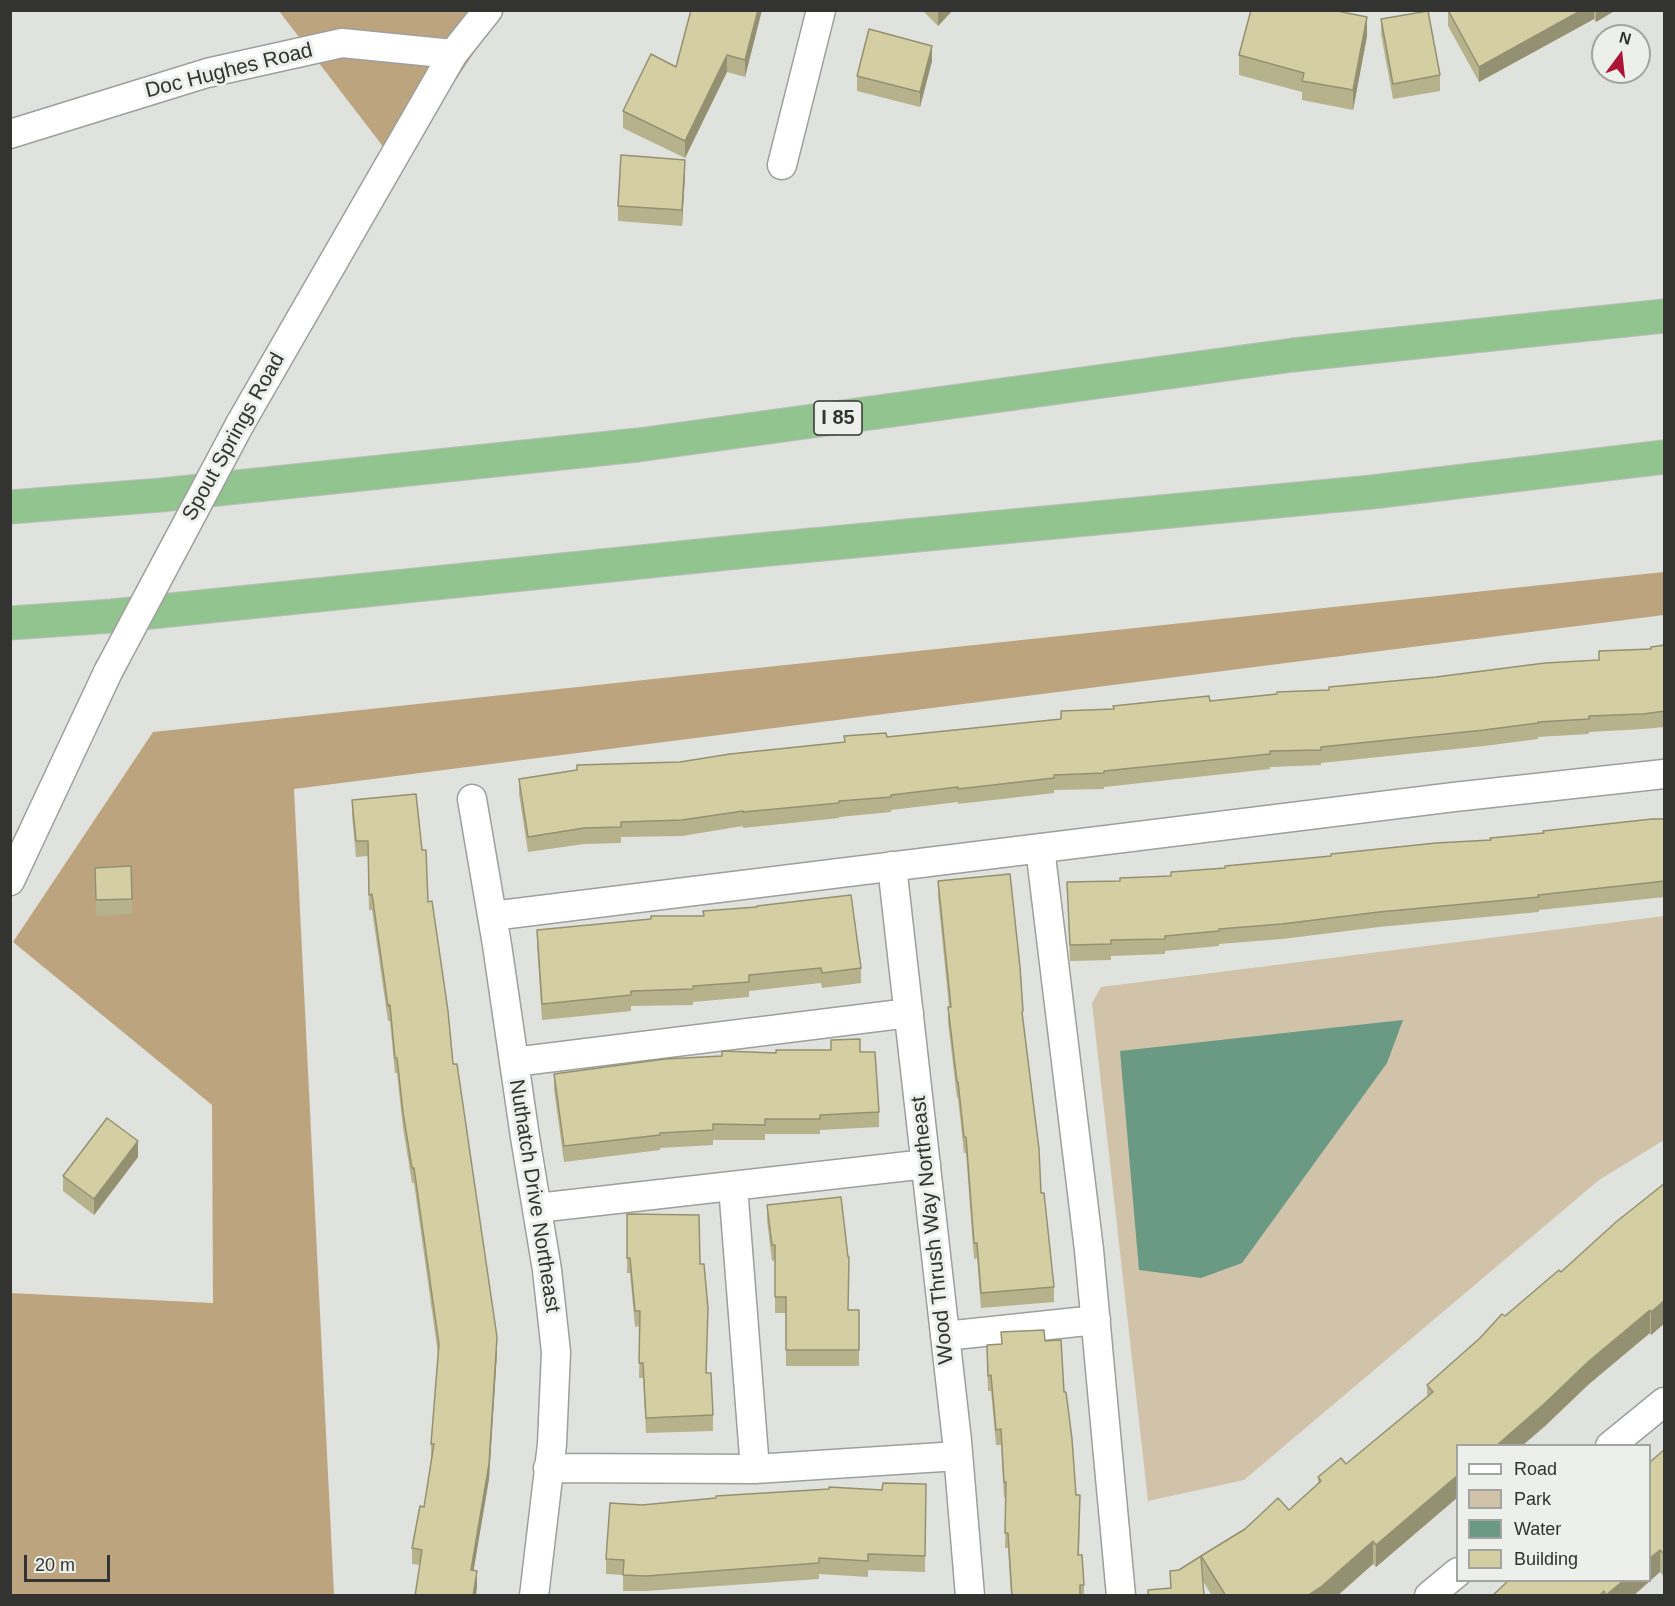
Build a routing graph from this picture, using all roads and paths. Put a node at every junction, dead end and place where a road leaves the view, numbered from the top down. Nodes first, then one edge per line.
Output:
1 (489, 10) edge
2 (821, 10) edge
3 (453, 54) junction
4 (10, 134) edge
5 (782, 165) dead end
6 (1665, 316) edge
7 (1665, 458) edge
8 (10, 507) edge
9 (10, 622) edge
10 (1665, 774) edge
11 (472, 799) dead end
12 (1040, 848) junction
13 (892, 866) junction
14 (10, 881) edge
15 (492, 916) junction
16 (909, 1013) junction
17 (514, 1062) junction
18 (926, 1164) junction
19 (733, 1186) junction
20 (537, 1208) junction
21 (1096, 1320) junction
22 (945, 1336) junction
23 (1665, 1402) edge
24 (1612, 1444) edge
25 (958, 1456) junction
26 (548, 1468) junction
27 (755, 1469) junction
28 (1456, 1574) edge
29 (534, 1596) edge
30 (970, 1596) edge
31 (1121, 1596) edge
32 (1429, 1596) edge

1 - 3 street, Spout Springs Road
2 - 5 street
3 - 4 street, Doc Hughes Road
3 - 14 street, Spout Springs Road, bridge
6 - 8 highway, I 85
7 - 9 highway
10 - 12 street
11 - 15 street, Nuthatch Drive Northeast
12 - 13 street
12 - 21 street
13 - 15 street
13 - 16 street, Wood Thrush Way Northeast
15 - 17 street, Nuthatch Drive Northeast
16 - 17 street
16 - 18 street, Wood Thrush Way Northeast
17 - 20 street, Nuthatch Drive Northeast
18 - 19 street
18 - 22 street, Wood Thrush Way Northeast
19 - 20 street
19 - 27 street
20 - 26 street, Nuthatch Drive Northeast
21 - 22 street
21 - 31 street
22 - 25 street, Wood Thrush Way Northeast
23 - 24 street
25 - 27 street
25 - 30 street, Wood Thrush Way Northeast
26 - 27 street
26 - 29 street, Nuthatch Drive Northeast
28 - 32 street

